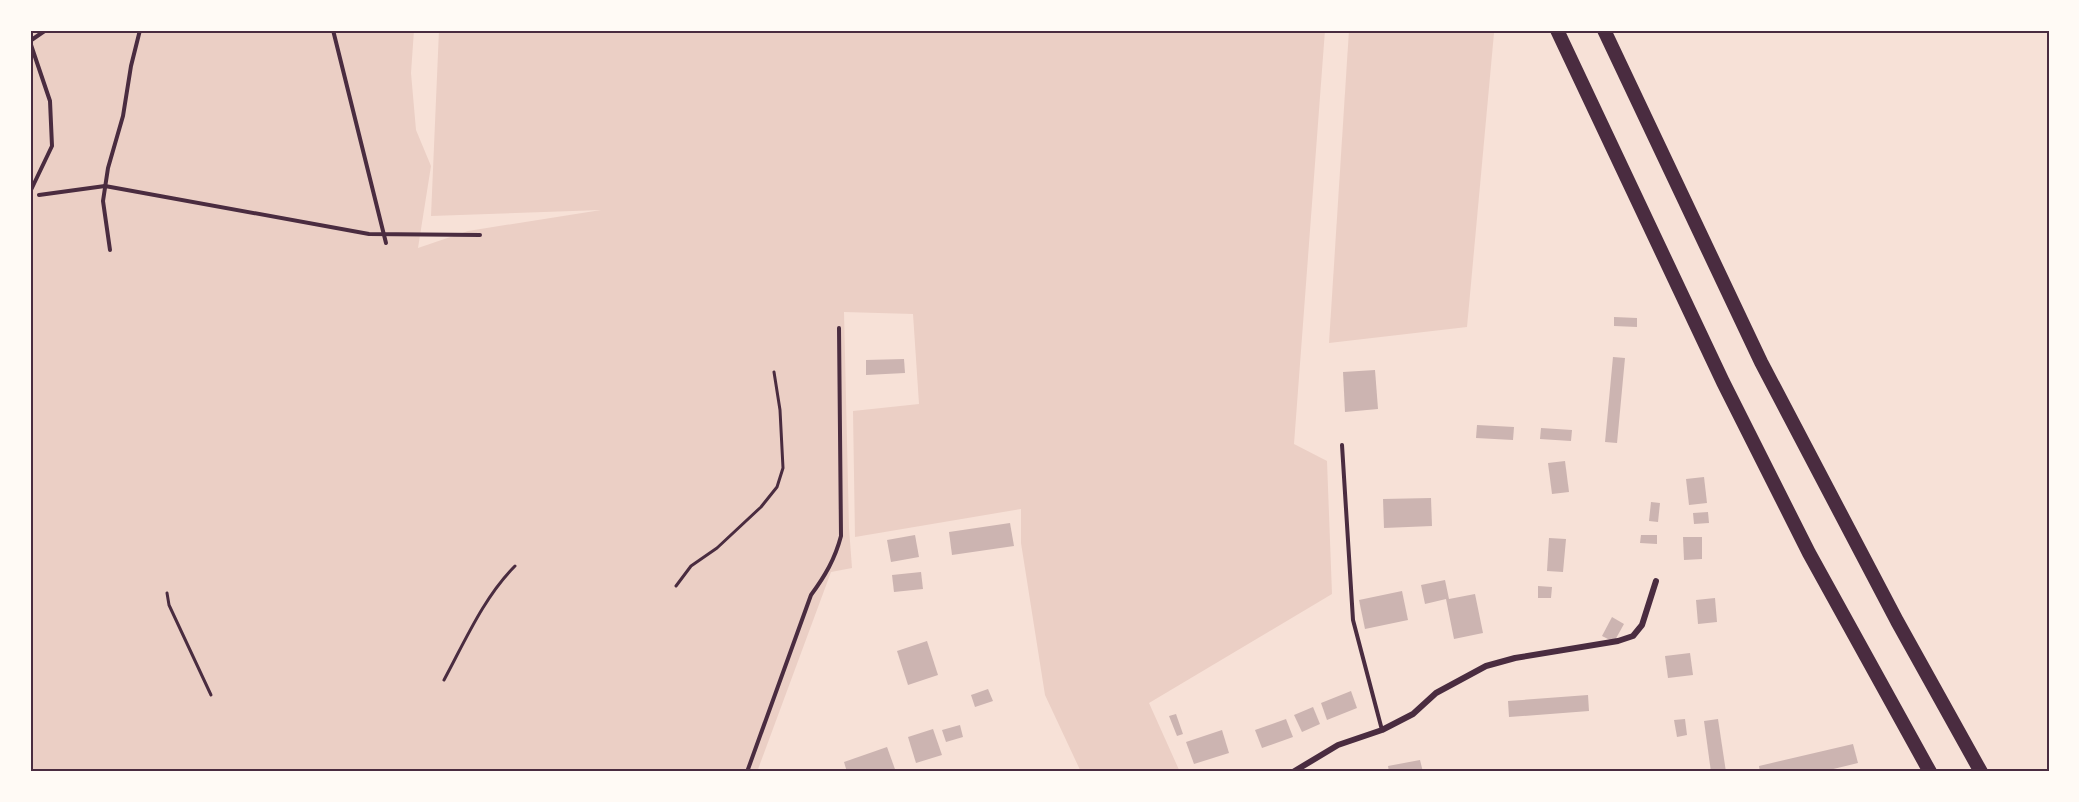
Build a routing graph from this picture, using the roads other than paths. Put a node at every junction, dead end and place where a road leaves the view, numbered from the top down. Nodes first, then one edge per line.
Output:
1 (46, 30) edge
2 (140, 30) edge
3 (333, 30) edge
4 (1557, 30) edge
5 (1604, 30) edge
6 (30, 41) edge
7 (105, 186) junction
8 (30, 192) edge
9 (39, 195) dead end
10 (384, 234) junction
11 (480, 235) dead end
12 (386, 243) dead end
13 (111, 250) dead end
14 (839, 328) dead end
15 (1342, 444) dead end
16 (1656, 581) dead end
17 (1382, 730) junction
18 (747, 772) edge
19 (1293, 772) edge
20 (1930, 772) edge
21 (1981, 772) edge

1 - 6 lane
2 - 7 lane
3 - 10 lane
4 - 20 highway
5 - 21 highway
6 - 8 lane
7 - 9 lane
7 - 10 lane
7 - 13 lane
10 - 11 lane
10 - 12 lane
14 - 18 lane
15 - 17 lane
16 - 17 street
17 - 19 street

